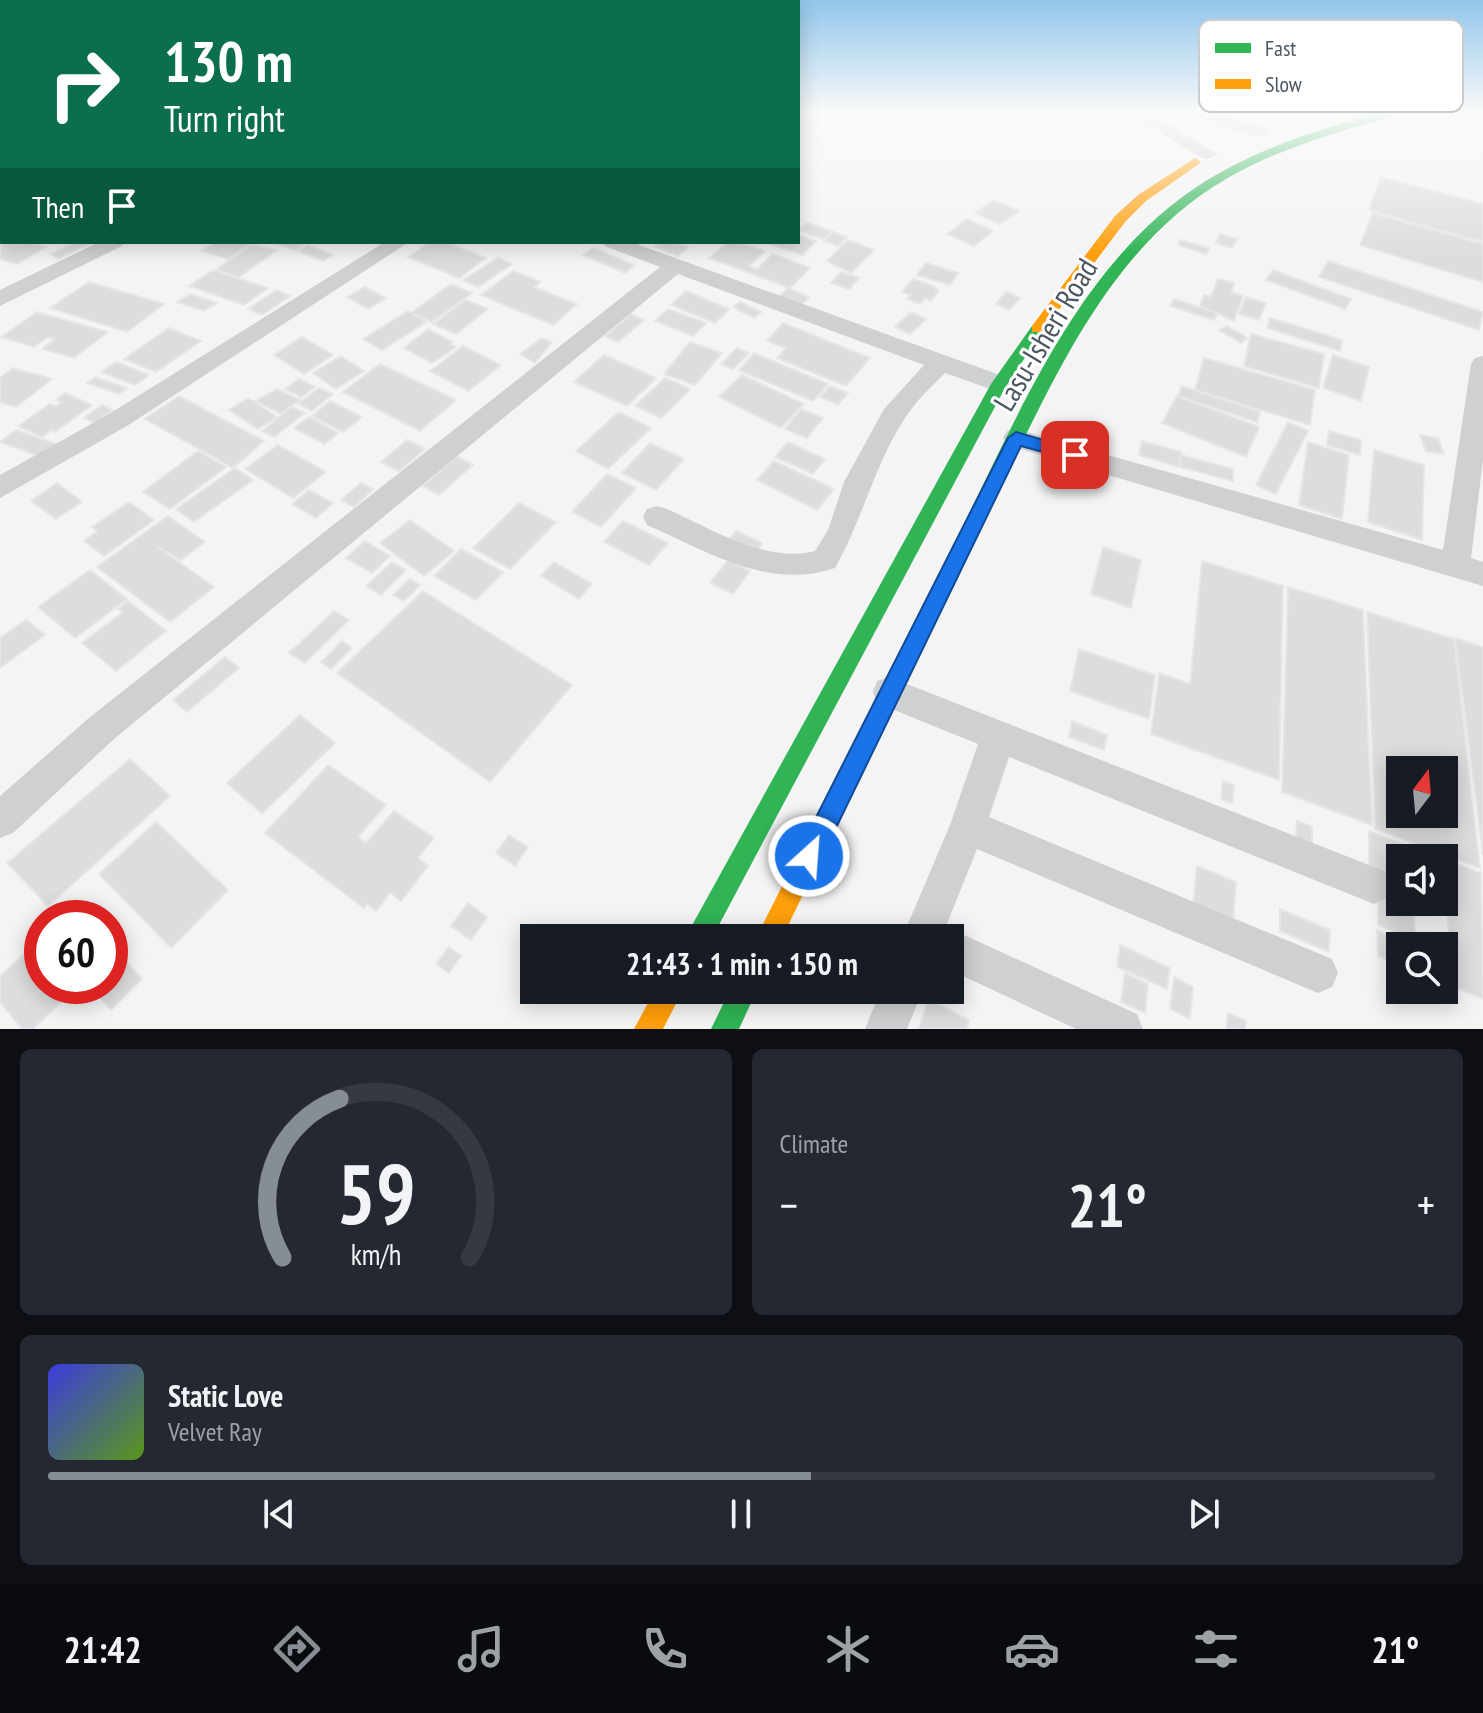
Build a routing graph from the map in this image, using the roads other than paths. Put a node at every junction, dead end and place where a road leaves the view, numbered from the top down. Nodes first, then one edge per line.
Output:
1 (1200, 159) edge
2 (1256, 159) edge
3 (111, 244) edge
4 (396, 244) edge
5 (617, 244) edge
6 (675, 266) junction
7 (0, 299) edge
8 (940, 363) junction
9 (1483, 364) edge
10 (999, 384) junction
11 (1016, 438) junction
12 (0, 488) edge
13 (657, 517) dead end
14 (1455, 566) junction
15 (1483, 574) edge
16 (889, 692) junction
17 (998, 736) junction
18 (0, 820) edge
19 (968, 827) junction
20 (1374, 885) dead end
21 (706, 924) edge
22 (776, 924) edge
23 (935, 924) edge
24 (964, 956) edge
25 (1318, 973) dead end
26 (662, 1004) edge
27 (737, 1004) edge
28 (896, 1004) edge
29 (648, 1029) edge
30 (725, 1029) edge
31 (886, 1029) edge
32 (1122, 1029) edge

1 - 10 main road, Lasu-Isheri Road
2 - 11 main road, Lasu-Isheri Road
3 - 7 street
4 - 12 street
5 - 6 street
6 - 8 street
6 - 18 street
8 - 10 street
8 - 13 street
9 - 14 street
10 - 21 main road, Lasu-Isheri Road
11 - 14 street
11 - 16 main road, Lasu-Isheri Road
14 - 15 street
16 - 17 street
16 - 22 main road, Lasu-Isheri Road
17 - 19 street
17 - 20 street
19 - 23 street
19 - 25 street
24 - 32 street
26 - 29 main road
27 - 30 main road
28 - 31 street

